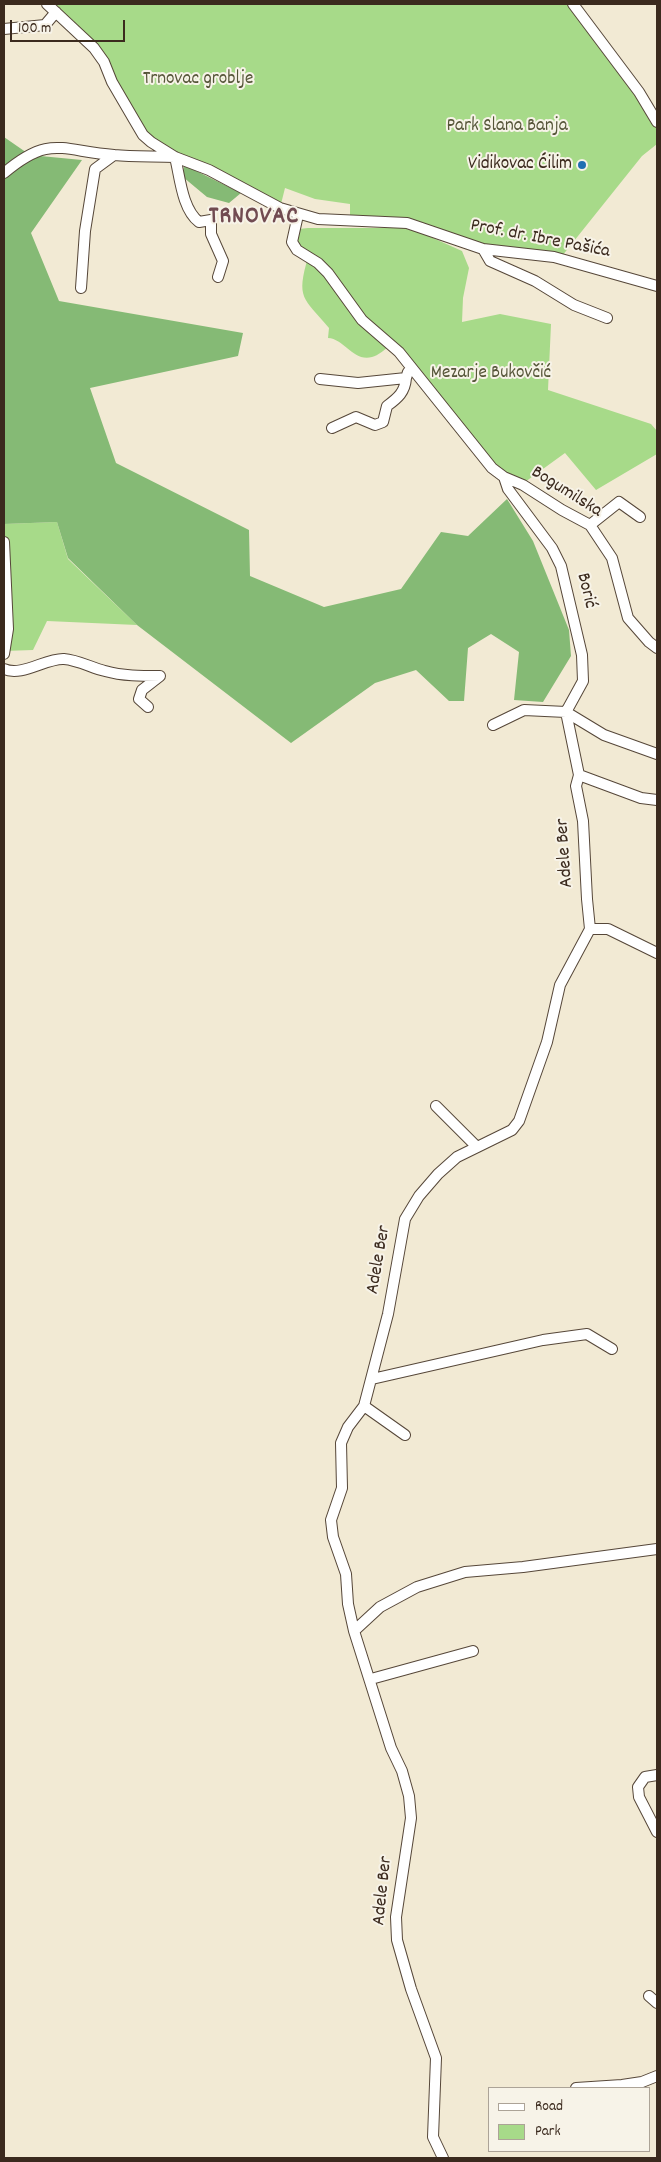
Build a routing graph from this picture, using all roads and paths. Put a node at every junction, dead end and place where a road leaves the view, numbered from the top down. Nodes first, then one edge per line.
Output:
1 (47, 4) edge
2 (573, 4) edge
3 (56, 12) junction
4 (4, 29) edge
5 (657, 122) edge
6 (114, 155) junction
7 (175, 157) junction
8 (4, 173) edge
9 (298, 215) junction
10 (483, 249) junction
11 (218, 277) dead end
12 (657, 286) edge
13 (81, 288) dead end
14 (607, 318) dead end
15 (410, 366) junction
16 (406, 378) junction
17 (320, 379) dead end
18 (332, 428) dead end
19 (504, 477) junction
20 (640, 517) dead end
21 (590, 524) junction
22 (4, 542) edge
23 (657, 648) edge
24 (4, 654) edge
25 (4, 669) edge
26 (148, 707) dead end
27 (566, 712) junction
28 (493, 725) dead end
29 (657, 754) edge
30 (579, 775) junction
31 (657, 800) edge
32 (590, 929) junction
33 (657, 953) edge
34 (436, 1106) dead end
35 (477, 1147) junction
36 (612, 1349) dead end
37 (372, 1378) junction
38 (364, 1406) junction
39 (405, 1436) dead end
40 (657, 1549) edge
41 (354, 1631) junction
42 (473, 1651) dead end
43 (370, 1679) junction
44 (657, 1776) edge
45 (657, 1832) edge
46 (657, 2076) edge
47 (599, 2087) edge
48 (443, 2158) edge

1 - 3 street, Prof. dr. Ibre Pašića
2 - 5 street
3 - 4 street
3 - 7 street, Prof. dr. Ibre Pašića
6 - 7 street, Prof. dr. Ibre Pašića
6 - 8 street, Prof. dr. Ibre Pašića
6 - 13 street
7 - 9 street, Prof. dr. Ibre Pašića
7 - 11 street
9 - 10 street, Prof. dr. Ibre Pašića
9 - 15 street
10 - 12 street, Prof. dr. Ibre Pašića
10 - 14 street
15 - 16 street
15 - 19 street
16 - 17 street
16 - 18 street
19 - 21 street, Bogumilska
19 - 27 street, Borić
20 - 21 street
21 - 23 street, Bogumilska
22 - 24 street
25 - 26 street
27 - 28 street
27 - 29 street
27 - 30 street
30 - 31 street
30 - 32 street, Adele Ber
32 - 33 street
32 - 35 street, Adele Ber
34 - 35 street
35 - 37 street, Adele Ber
36 - 37 street
37 - 38 street, Adele Ber
38 - 39 street
38 - 41 street, Adele Ber
40 - 41 street
41 - 43 street, Adele Ber
42 - 43 street
43 - 48 street, Adele Ber
44 - 45 street
46 - 47 street

